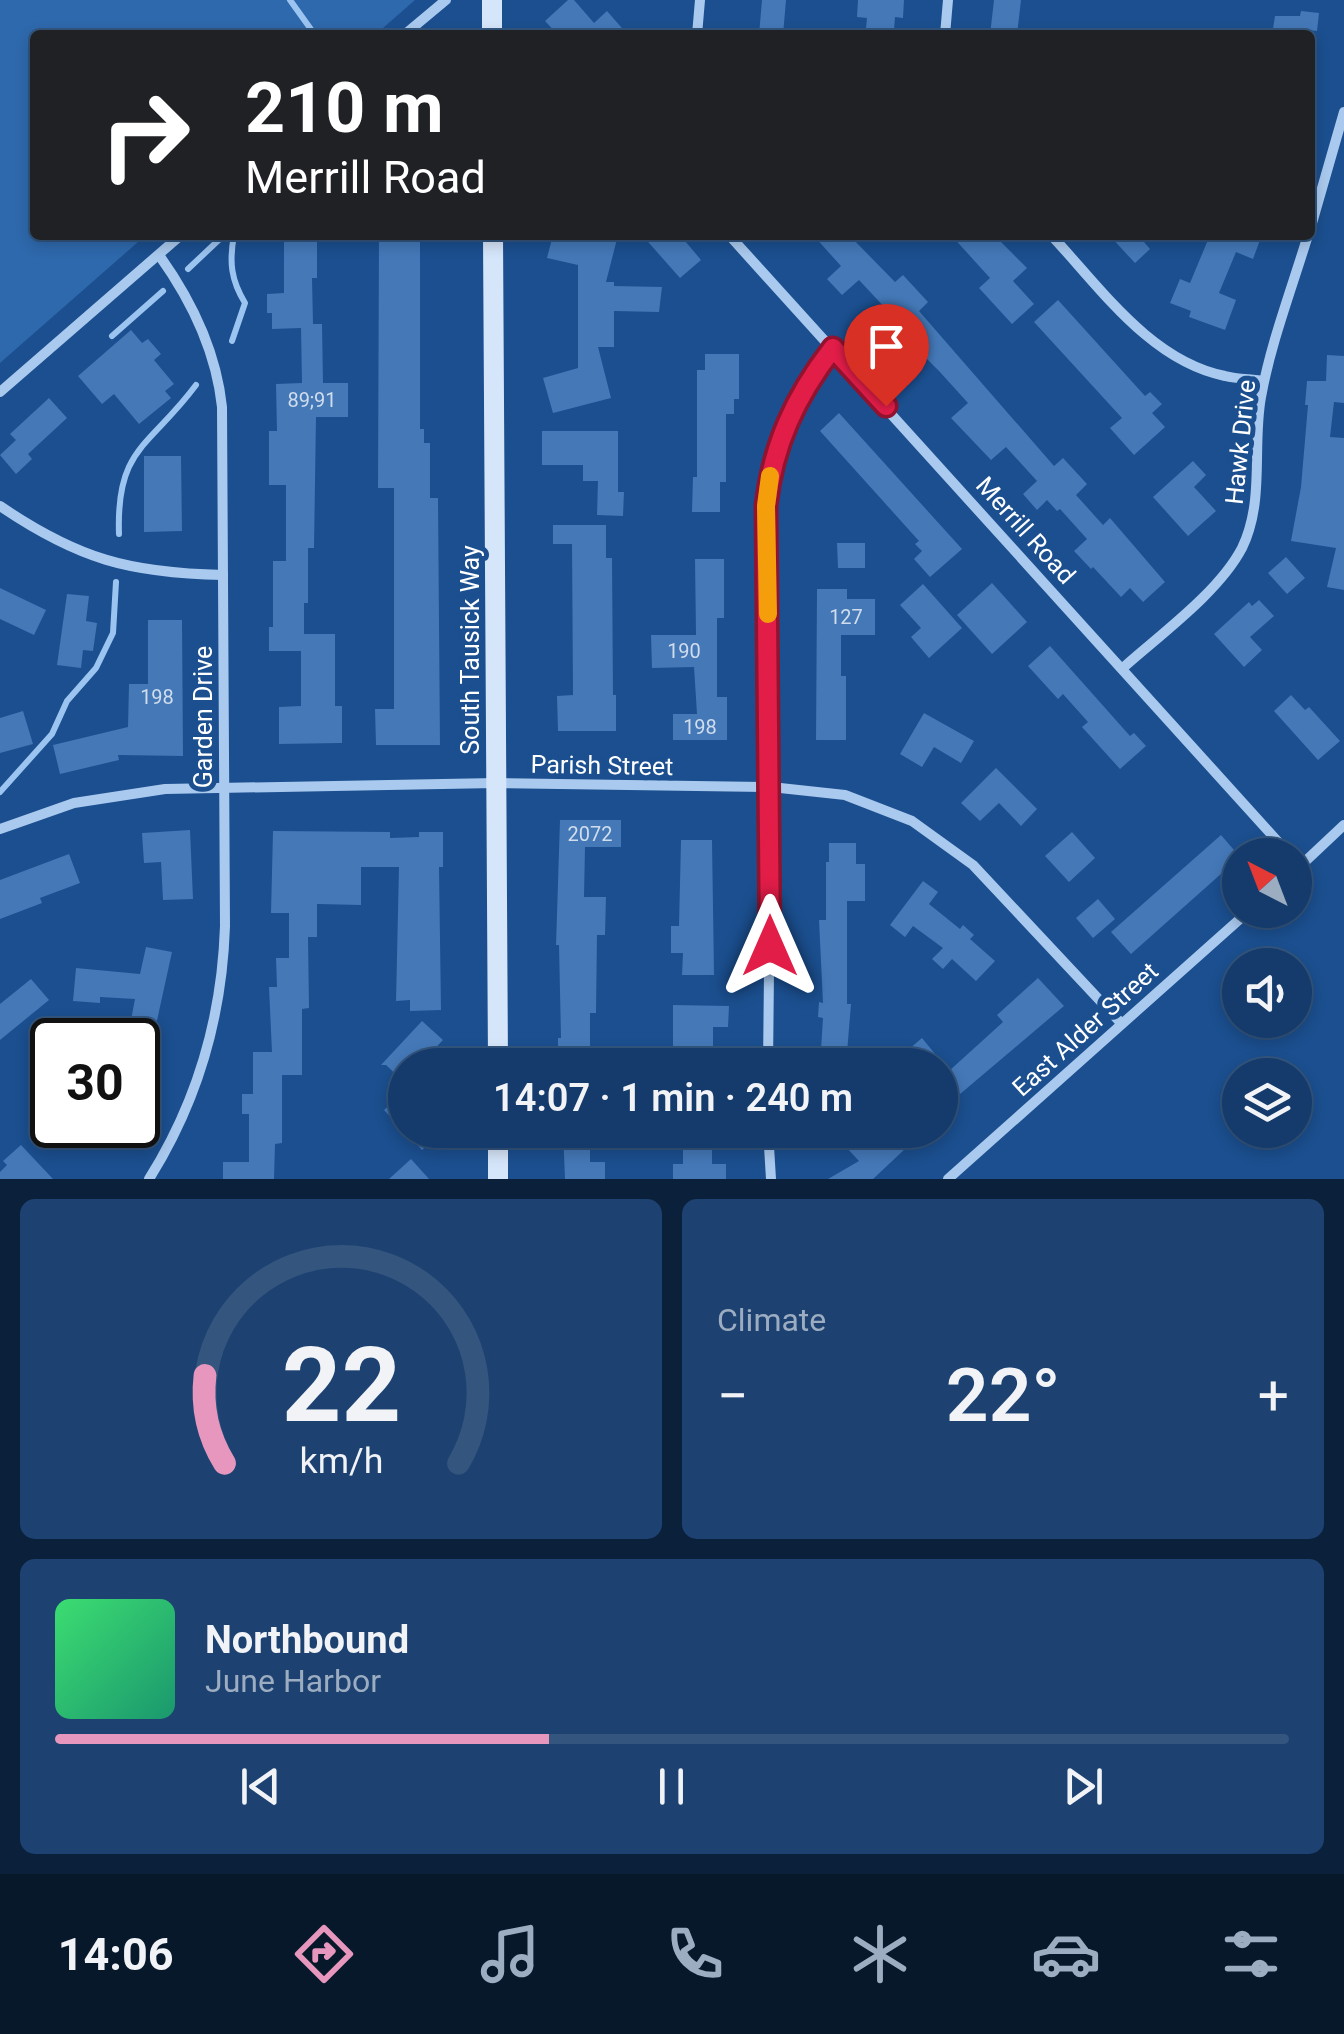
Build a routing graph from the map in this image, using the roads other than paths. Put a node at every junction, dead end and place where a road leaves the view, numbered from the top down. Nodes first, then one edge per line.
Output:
1 (446, 0) edge
2 (492, 0) edge
3 (700, 0) edge
4 (948, 0) edge
5 (410, 30) edge
6 (492, 30) edge
7 (697, 30) edge
8 (945, 30) edge
9 (1344, 112) edge
10 (1315, 211) edge
11 (176, 240) edge
12 (493, 240) edge
13 (734, 240) edge
14 (1055, 240) edge
15 (1307, 240) edge
16 (159, 255) junction
17 (833, 348) junction
18 (1264, 381) junction
19 (0, 392) edge
20 (0, 506) edge
21 (223, 575) junction
22 (1124, 667) junction
23 (496, 783) junction
24 (222, 787) junction
25 (771, 788) junction
26 (1344, 825) edge
27 (0, 829) edge
28 (1273, 838) edge
29 (1312, 850) edge
30 (1229, 928) edge
31 (1121, 1023) junction
32 (498, 1048) edge
33 (768, 1048) edge
34 (498, 1148) edge
35 (769, 1148) edge
36 (149, 1179) edge
37 (498, 1179) edge
38 (771, 1179) edge
39 (948, 1179) edge

1 - 5 street
2 - 6 main road
3 - 7 street
4 - 8 street
9 - 10 street, Hawk Drive
11 - 16 street
12 - 23 main road, South Tausick Way
13 - 17 street, Merrill Road
14 - 18 street
15 - 18 street, Hawk Drive
16 - 19 street
16 - 21 street, Garden Drive
17 - 22 street, Merrill Road
17 - 25 street
18 - 22 street, Hawk Drive
20 - 21 street
21 - 24 street, Garden Drive
22 - 28 street, Merrill Road
23 - 24 street, Parish Street
23 - 25 street, Parish Street
23 - 32 main road, South Tausick Way
24 - 27 street, Parish Street
24 - 36 street, Garden Drive
25 - 31 street, Parish Street
25 - 33 street
26 - 29 street
30 - 31 street, East Alder Street
31 - 39 street, East Alder Street
34 - 37 main road
35 - 38 street

